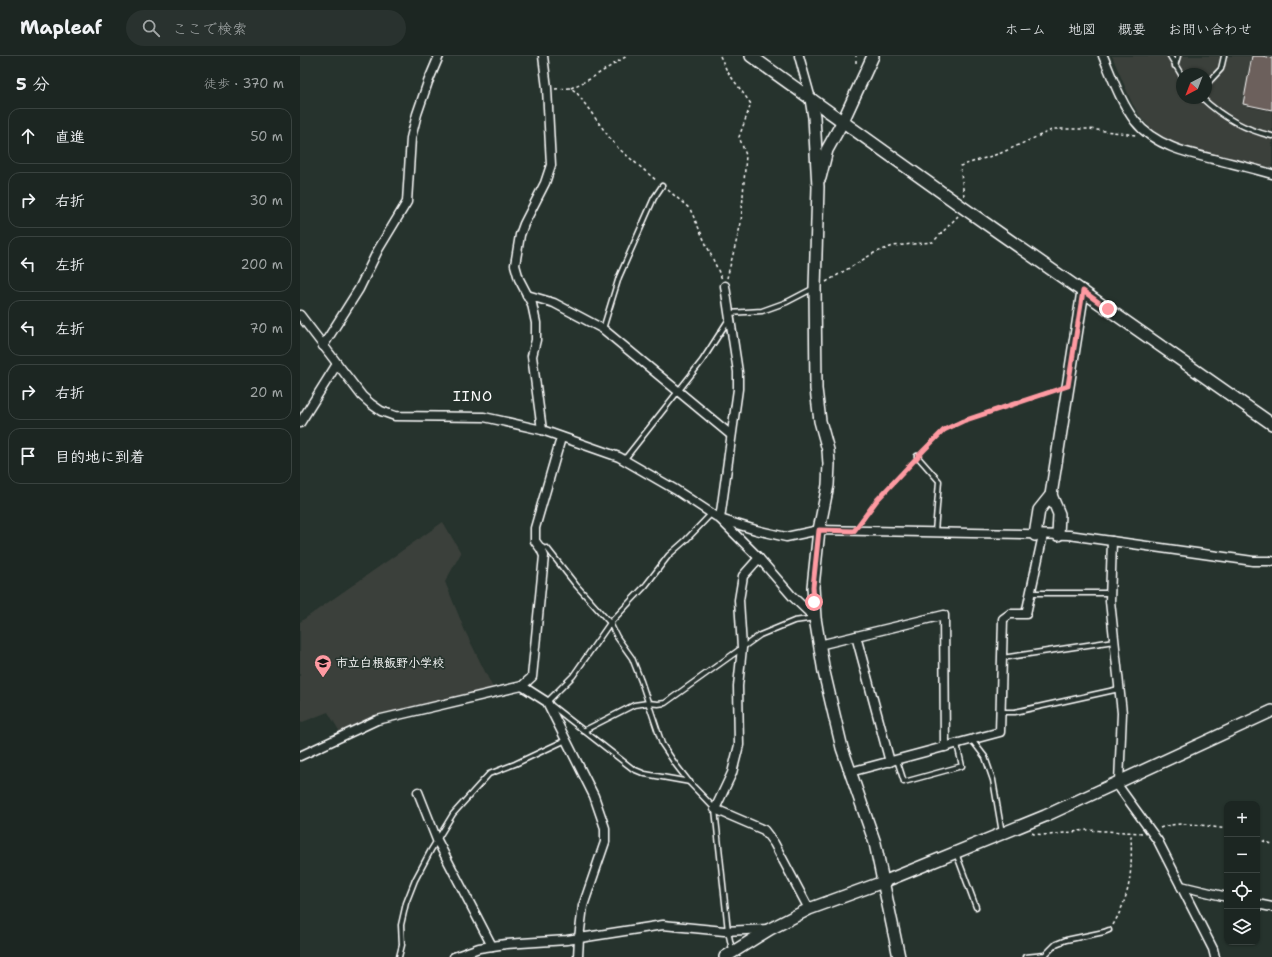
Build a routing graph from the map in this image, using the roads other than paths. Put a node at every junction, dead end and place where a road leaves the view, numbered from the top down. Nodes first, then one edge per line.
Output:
1 (439, 56) edge
2 (543, 56) edge
3 (751, 56) edge
4 (799, 56) edge
5 (873, 56) edge
6 (1103, 56) edge
7 (1170, 56) edge
8 (1178, 56) edge
9 (1224, 56) edge
10 (1175, 66) joint
11 (1212, 79) edge
12 (812, 99) junction
13 (1208, 104) edge
14 (843, 121) junction
15 (1272, 136) edge
16 (1272, 174) edge
17 (662, 186) road end
18 (818, 187) junction
19 (725, 286) road end
20 (815, 288) junction
21 (1083, 291) junction
22 (527, 295) junction
23 (300, 315) edge
24 (730, 316) junction
25 (603, 329) junction
26 (323, 346) junction
27 (337, 364) junction
28 (679, 391) junction
29 (300, 423) edge
30 (1272, 424) edge
31 (542, 430) junction
32 (732, 435) junction
33 (561, 438) junction
34 (918, 456) road end
35 (624, 460) junction
36 (1051, 494) junction
37 (711, 514) junction
38 (720, 519) junction
39 (819, 530) junction
40 (935, 533) junction
41 (1039, 535) junction
42 (1058, 535) junction
43 (1112, 541) junction
44 (541, 549) junction
45 (759, 558) junction
46 (1272, 561) edge
47 (1030, 593) junction
48 (1110, 593) junction
49 (815, 618) junction
50 (610, 623) junction
51 (856, 636) junction
52 (1114, 641) junction
53 (819, 645) junction
54 (742, 648) junction
55 (1002, 658) junction
56 (522, 686) junction
57 (1119, 689) junction
58 (547, 702) junction
59 (648, 703) junction
60 (1272, 711) edge
61 (1000, 712) junction
62 (584, 731) junction
63 (566, 740) junction
64 (972, 740) junction
65 (956, 744) junction
66 (945, 747) junction
67 (300, 756) edge
68 (893, 761) junction
69 (850, 772) junction
70 (690, 783) junction
71 (1118, 783) junction
72 (418, 792) dead end
73 (715, 808) junction
74 (1002, 833) junction
75 (437, 840) junction
76 (956, 852) junction
77 (882, 882) junction
78 (1180, 886) junction
79 (1224, 896) edge
80 (1260, 905) edge
81 (976, 907) dead end
82 (1272, 907) edge
83 (809, 909) junction
84 (770, 929) junction
85 (1109, 930) road end
86 (728, 931) junction
87 (579, 938) junction
88 (492, 946) junction
89 (729, 955) edge
90 (399, 957) edge
91 (454, 957) edge
92 (578, 957) edge
93 (899, 957) edge
94 (1025, 957) edge
95 (1214, 957) edge

1 - 26 street
2 - 22 street
3 - 12 street
4 - 12 street
5 - 14 street
6 - 16 street
7 - 10 lane
8 - 10 lane
9 - 11 lane
12 - 14 street
12 - 18 street
13 - 15 lane
14 - 18 street
14 - 21 street
17 - 25 lane
18 - 20 street
19 - 24 street
20 - 24 lane
20 - 39 street
21 - 30 street
21 - 36 street
22 - 25 street
22 - 31 street
23 - 26 street
24 - 28 lane
24 - 32 street
25 - 28 street
26 - 27 street
27 - 29 street
27 - 31 street
28 - 32 street
28 - 35 lane
31 - 33 street
32 - 38 street
33 - 35 street
33 - 44 street
34 - 40 lane
35 - 37 street
36 - 41 street
36 - 42 street
37 - 38 street
37 - 50 lane
38 - 39 street
38 - 45 street
39 - 40 street
39 - 49 street
40 - 41 street
41 - 42 street
41 - 47 street
42 - 43 street
43 - 46 street
43 - 48 street
44 - 50 lane
44 - 56 street
45 - 49 street
45 - 54 street
47 - 48 lane
47 - 55 street
48 - 52 street
49 - 53 street
49 - 54 lane
50 - 58 lane
50 - 59 lane
51 - 53 street
51 - 66 street
51 - 68 street
52 - 55 lane
52 - 57 street
53 - 69 street
54 - 59 lane
54 - 73 street
55 - 61 street
56 - 58 street
56 - 67 street
57 - 61 lane
57 - 71 street
58 - 62 lane
58 - 63 street
59 - 62 lane
59 - 70 lane
60 - 71 street
61 - 64 street
62 - 70 lane
63 - 75 lane
63 - 87 street
64 - 65 street
64 - 74 lane
65 - 66 street
65 - 68 lane
66 - 68 street
68 - 69 street
69 - 77 street
70 - 73 lane
71 - 74 street
71 - 78 street
72 - 75 street
73 - 83 street
73 - 86 lane
74 - 76 street
75 - 88 street
75 - 90 lane
76 - 77 street
76 - 81 lane
77 - 83 street
77 - 93 street
78 - 79 street
78 - 95 street
80 - 82 street
83 - 84 street
84 - 86 street
84 - 89 street
85 - 94 lane
86 - 87 street
86 - 89 lane
87 - 88 street
87 - 92 street
88 - 91 street

